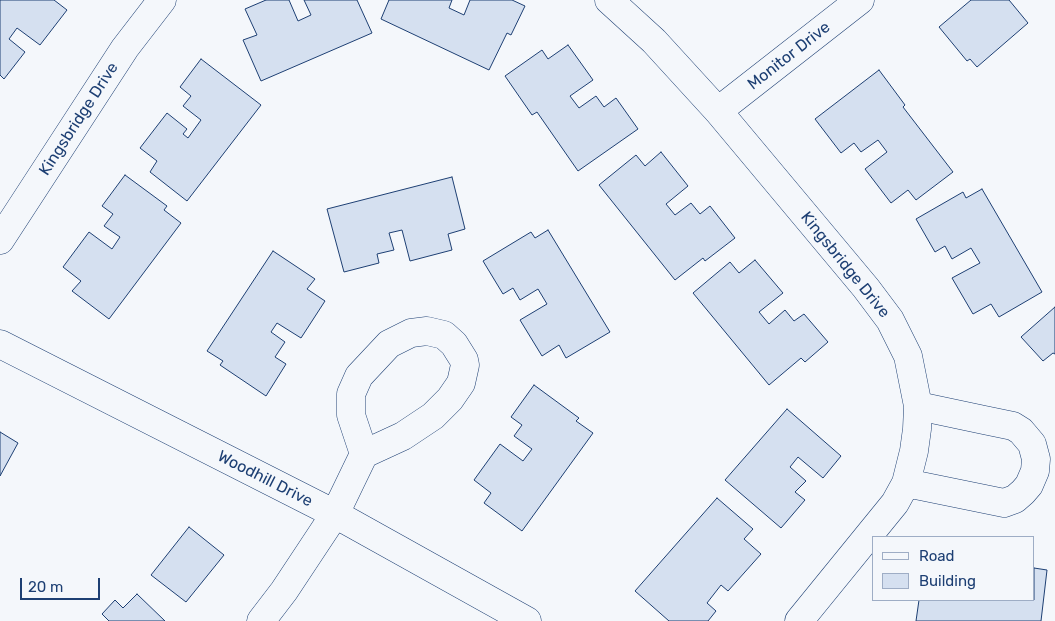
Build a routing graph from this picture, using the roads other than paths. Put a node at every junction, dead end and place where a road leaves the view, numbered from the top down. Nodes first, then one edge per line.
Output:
1 (162, 0) edge
2 (609, 0) edge
3 (860, 0) edge
4 (718, 111) junction
5 (0, 240) edge
6 (0, 344) edge
7 (918, 406) junction
8 (364, 454) junction
9 (906, 483) junction
10 (335, 514) junction
11 (261, 621) edge
12 (527, 621) edge
13 (799, 621) edge

1 - 5 street, Kingsbridge Drive
2 - 4 street, Kingsbridge Drive
3 - 4 street, Monitor Drive
4 - 7 street, Kingsbridge Drive
6 - 10 street, Woodhill Drive
7 - 9 street, Kingsbridge Drive
7 - 9 street
8 - 8 street
8 - 10 street
9 - 13 street, Kingsbridge Drive
10 - 11 street
10 - 12 street, Woodhill Drive

